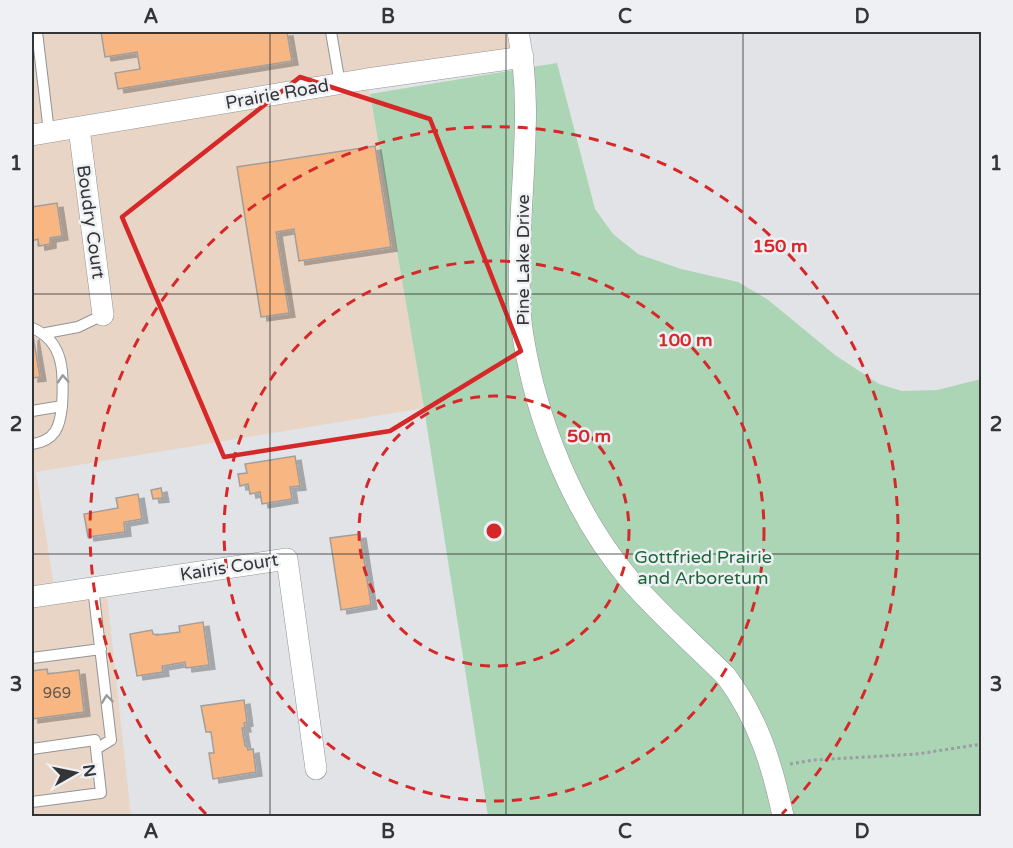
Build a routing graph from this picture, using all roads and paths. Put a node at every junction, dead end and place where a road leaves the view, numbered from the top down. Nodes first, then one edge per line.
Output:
1 (38, 32) edge
2 (331, 32) edge
3 (518, 32) edge
4 (524, 57) junction
5 (340, 84) junction
6 (78, 128) junction
7 (40, 133) edge
8 (103, 315) joint
9 (32, 328) edge
10 (46, 333) junction
11 (62, 406) junction
12 (32, 411) edge
13 (32, 444) edge
14 (93, 588) junction
15 (32, 597) edge
16 (101, 649) junction
17 (32, 658) edge
18 (981, 744) edge
19 (32, 749) edge
20 (96, 749) junction
21 (773, 768) junction
22 (316, 769) dead end
23 (32, 802) edge
24 (783, 816) edge

1 - 7 lane
2 - 5 lane
3 - 4 street, Pine Lake Drive
4 - 5 street, Prairie Road
4 - 21 street, Pine Lake Drive
5 - 6 street, Prairie Road
6 - 7 street, Prairie Road
6 - 8 street, Boudry Court
8 - 10 lane
9 - 10 lane
11 -> 10 lane
11 - 12 lane
11 - 13 lane
14 - 15 street, Kairis Court
14 - 16 lane
14 - 22 street, Kairis Court
16 - 17 lane
20 -> 16 lane
18 - 21 path
19 - 20 lane
20 - 23 lane
21 - 24 street, Pine Lake Drive

